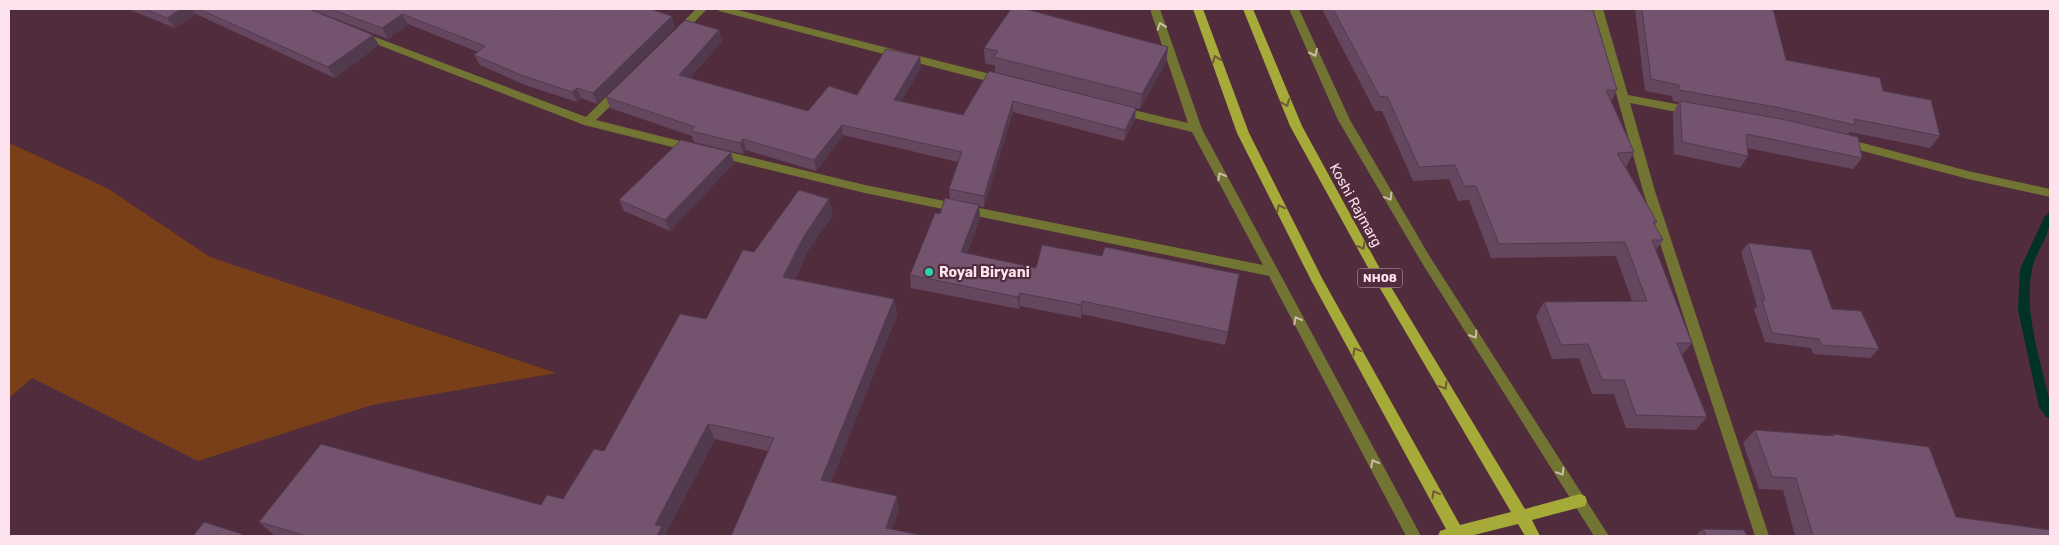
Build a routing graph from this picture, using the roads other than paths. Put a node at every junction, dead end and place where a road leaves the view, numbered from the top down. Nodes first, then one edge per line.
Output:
1 (702, 9) edge
2 (723, 9) edge
3 (1155, 9) edge
4 (1198, 9) edge
5 (1248, 9) edge
6 (1294, 9) edge
7 (1598, 9) edge
8 (349, 30) edge
9 (668, 42) edge
10 (628, 82) edge
11 (1009, 82) edge
12 (1623, 98) junction
13 (1114, 109) edge
14 (1707, 114) edge
15 (588, 122) junction
16 (1196, 129) junction
17 (1828, 138) edge
18 (2050, 193) edge
19 (1271, 272) junction
20 (1580, 501) junction
21 (1522, 518) junction
22 (1454, 535) edge
23 (1414, 536) edge
24 (1533, 536) edge
25 (1602, 536) edge
26 (1762, 536) edge

1 - 9 street
2 - 11 street
16 -> 3 street
22 -> 4 main road
5 -> 21 main road, Koshi Rajmarg / NH08
6 -> 20 street
7 - 12 street
8 - 15 street
10 - 15 street
12 - 14 street
12 - 26 street
13 - 16 street
15 - 19 street
19 -> 16 street
17 - 18 street
23 -> 19 street
20 - 21 main road
20 - 25 street
21 - 22 main road
21 - 24 main road, Koshi Rajmarg / NH08

